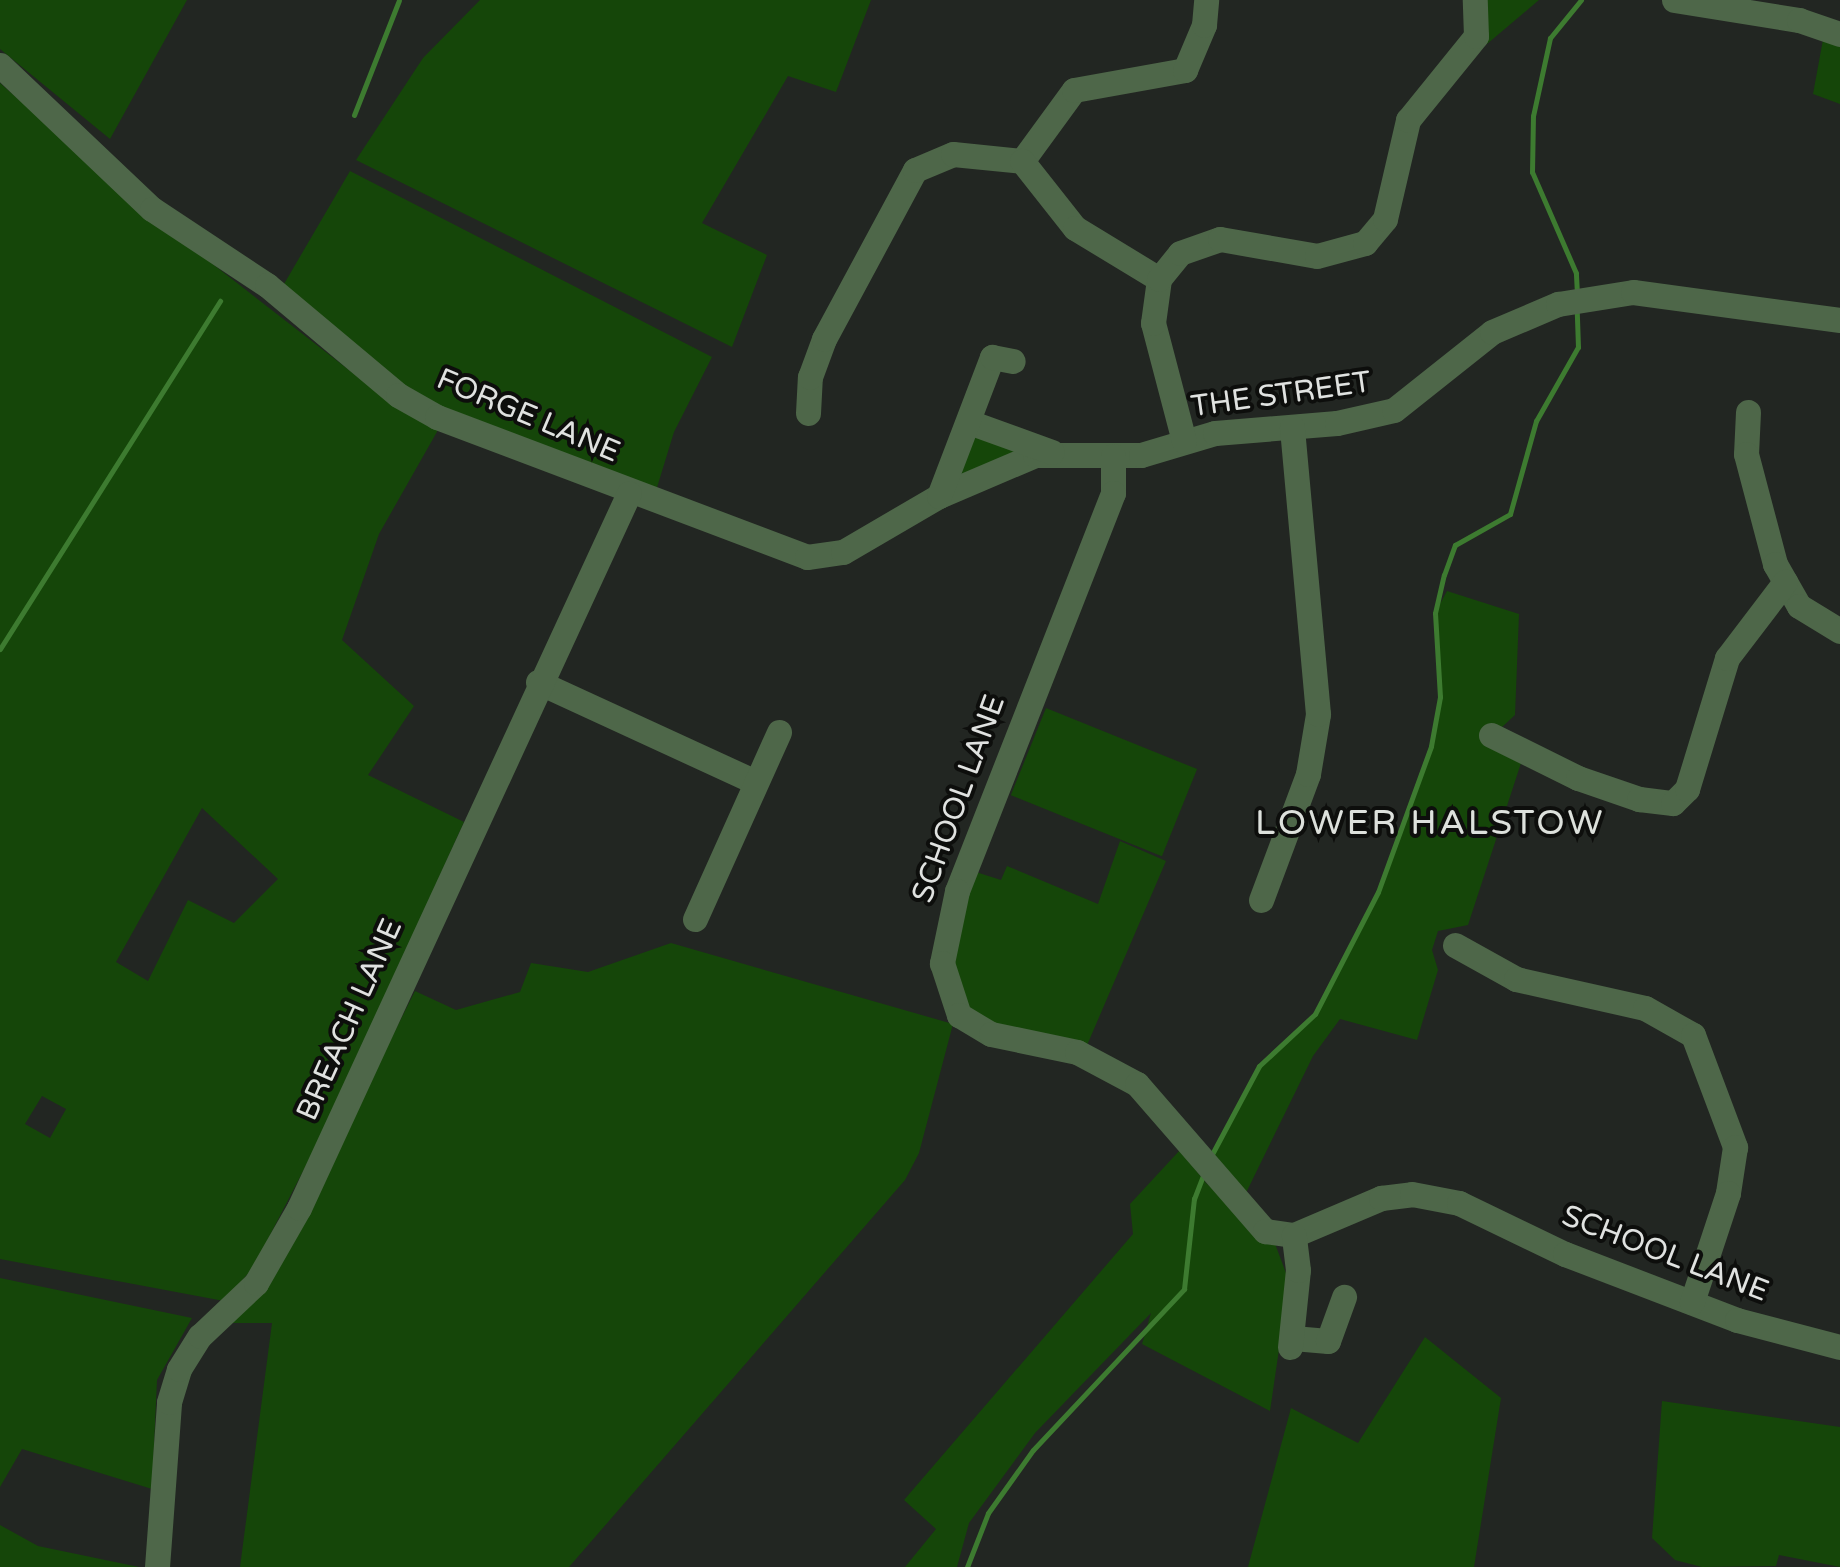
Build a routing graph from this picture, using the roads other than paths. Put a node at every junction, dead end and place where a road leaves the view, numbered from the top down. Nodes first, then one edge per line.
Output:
1 (1206, 0) edge
2 (1474, 0) edge
3 (1674, 0) edge
4 (1840, 34) edge
5 (0, 65) edge
6 (1022, 160) junction
7 (1159, 279) junction
8 (1840, 320) edge
9 (1013, 361) dead end
10 (1748, 412) dead end
11 (808, 413) dead end
12 (969, 422) junction
13 (1292, 427) junction
14 (1184, 441) junction
15 (1057, 454) junction
16 (1112, 456) junction
17 (629, 493) junction
18 (939, 496) junction
19 (1785, 582) junction
20 (1840, 631) edge
21 (538, 682) junction
22 (779, 732) dead end
23 (1491, 735) dead end
24 (755, 782) junction
25 (1261, 900) dead end
26 (695, 919) dead end
27 (1455, 946) dead end
28 (1294, 1235) junction
29 (1344, 1298) dead end
30 (1692, 1302) junction
31 (1840, 1347) edge
32 (157, 1567) edge

1 - 6 street
2 - 7 street
3 - 4 street
5 - 17 street, FORGE LANE
6 - 7 street
6 - 11 street
7 - 14 street
8 - 13 street, THE STREET
9 - 12 street
10 - 19 street
12 - 15 street
12 - 18 street
13 - 14 street, THE STREET
13 - 25 street
14 - 16 street, THE STREET
15 - 16 street, THE STREET
15 - 18 street, FORGE LANE
16 - 28 street, SCHOOL LANE
17 - 18 street, FORGE LANE
17 - 21 street, BREACH LANE
19 - 20 street
19 - 23 street
21 - 24 street
21 - 32 street, BREACH LANE
22 - 24 street
24 - 26 street
27 - 30 street
28 - 29 street
28 - 30 street, SCHOOL LANE
30 - 31 street, SCHOOL LANE

